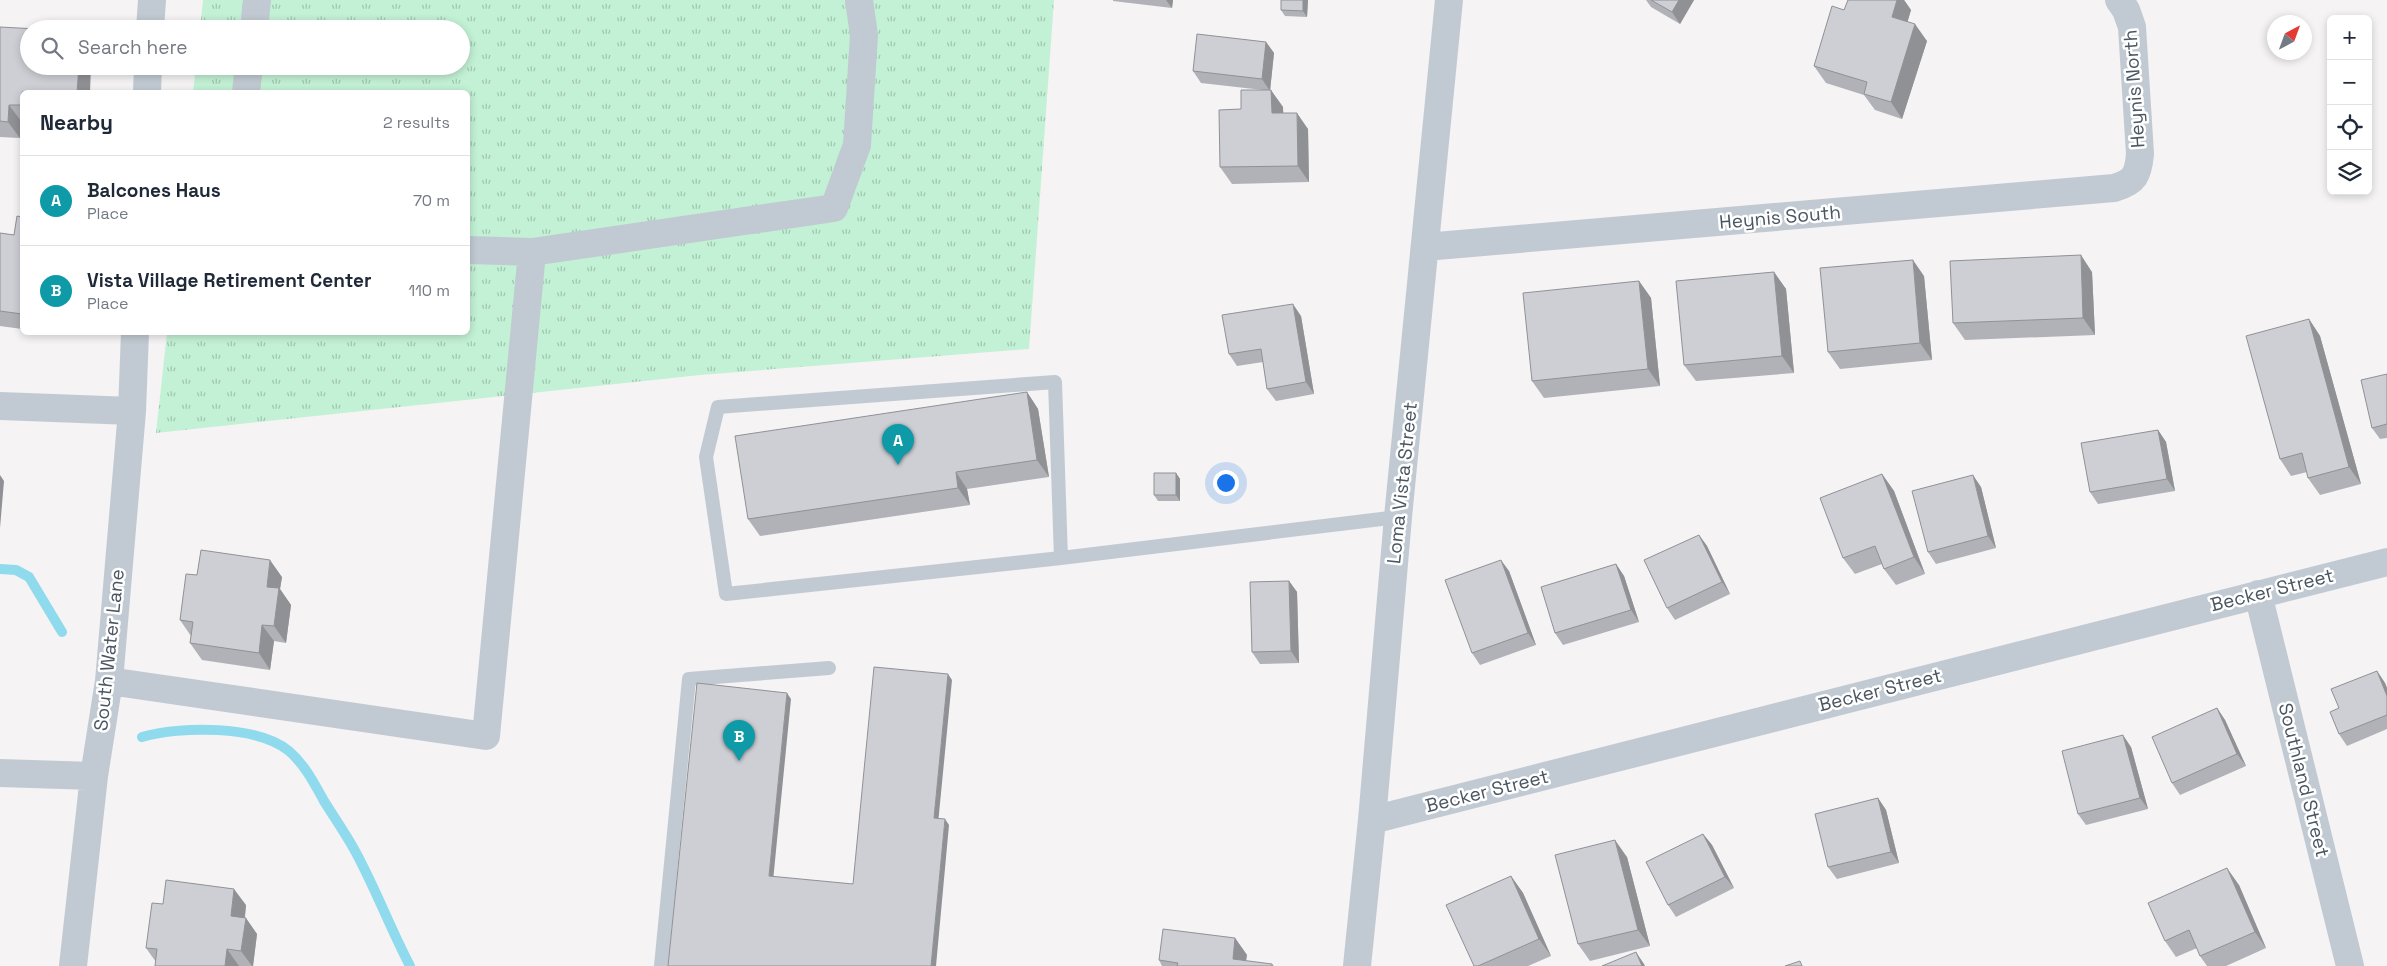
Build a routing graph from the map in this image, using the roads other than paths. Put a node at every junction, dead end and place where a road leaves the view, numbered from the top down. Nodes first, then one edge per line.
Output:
1 (152, 0) edge
2 (257, 0) edge
3 (859, 0) edge
4 (1449, 0) edge
5 (2119, 0) edge
6 (151, 20) edge
7 (255, 20) edge
8 (148, 75) edge
9 (248, 75) edge
10 (147, 90) edge
11 (246, 90) edge
12 (2133, 179) joint
13 (1425, 247) junction
14 (470, 250) edge
15 (532, 252) junction
16 (135, 335) edge
17 (0, 406) edge
18 (132, 411) junction
19 (1398, 517) junction
20 (1061, 558) junction
21 (2387, 562) edge
22 (2258, 594) junction
23 (829, 668) dead end
24 (109, 681) junction
25 (0, 773) edge
26 (94, 776) junction
27 (1372, 820) junction
28 (74, 966) edge
29 (661, 966) edge
30 (1357, 966) edge
31 (2350, 966) edge

1 - 6 street
2 - 7 street
3 - 15 street
4 - 13 street, Loma Vista Street
5 - 12 street, Heynis North
8 - 10 street
9 - 11 street
12 - 13 street, Heynis South
13 - 19 street, Loma Vista Street
14 - 15 street
15 - 24 street
16 - 18 street, South Water Lane
17 - 18 street
18 - 24 street, South Water Lane
19 - 20 lane
19 - 27 street, Loma Vista Street
20 - 20 lane
21 - 22 street, Becker Street
22 - 27 street, Becker Street
22 - 31 street, Southland Street
23 - 29 lane
24 - 26 street, South Water Lane
25 - 26 street
26 - 28 street, South Water Lane
27 - 30 street, Loma Vista Street

